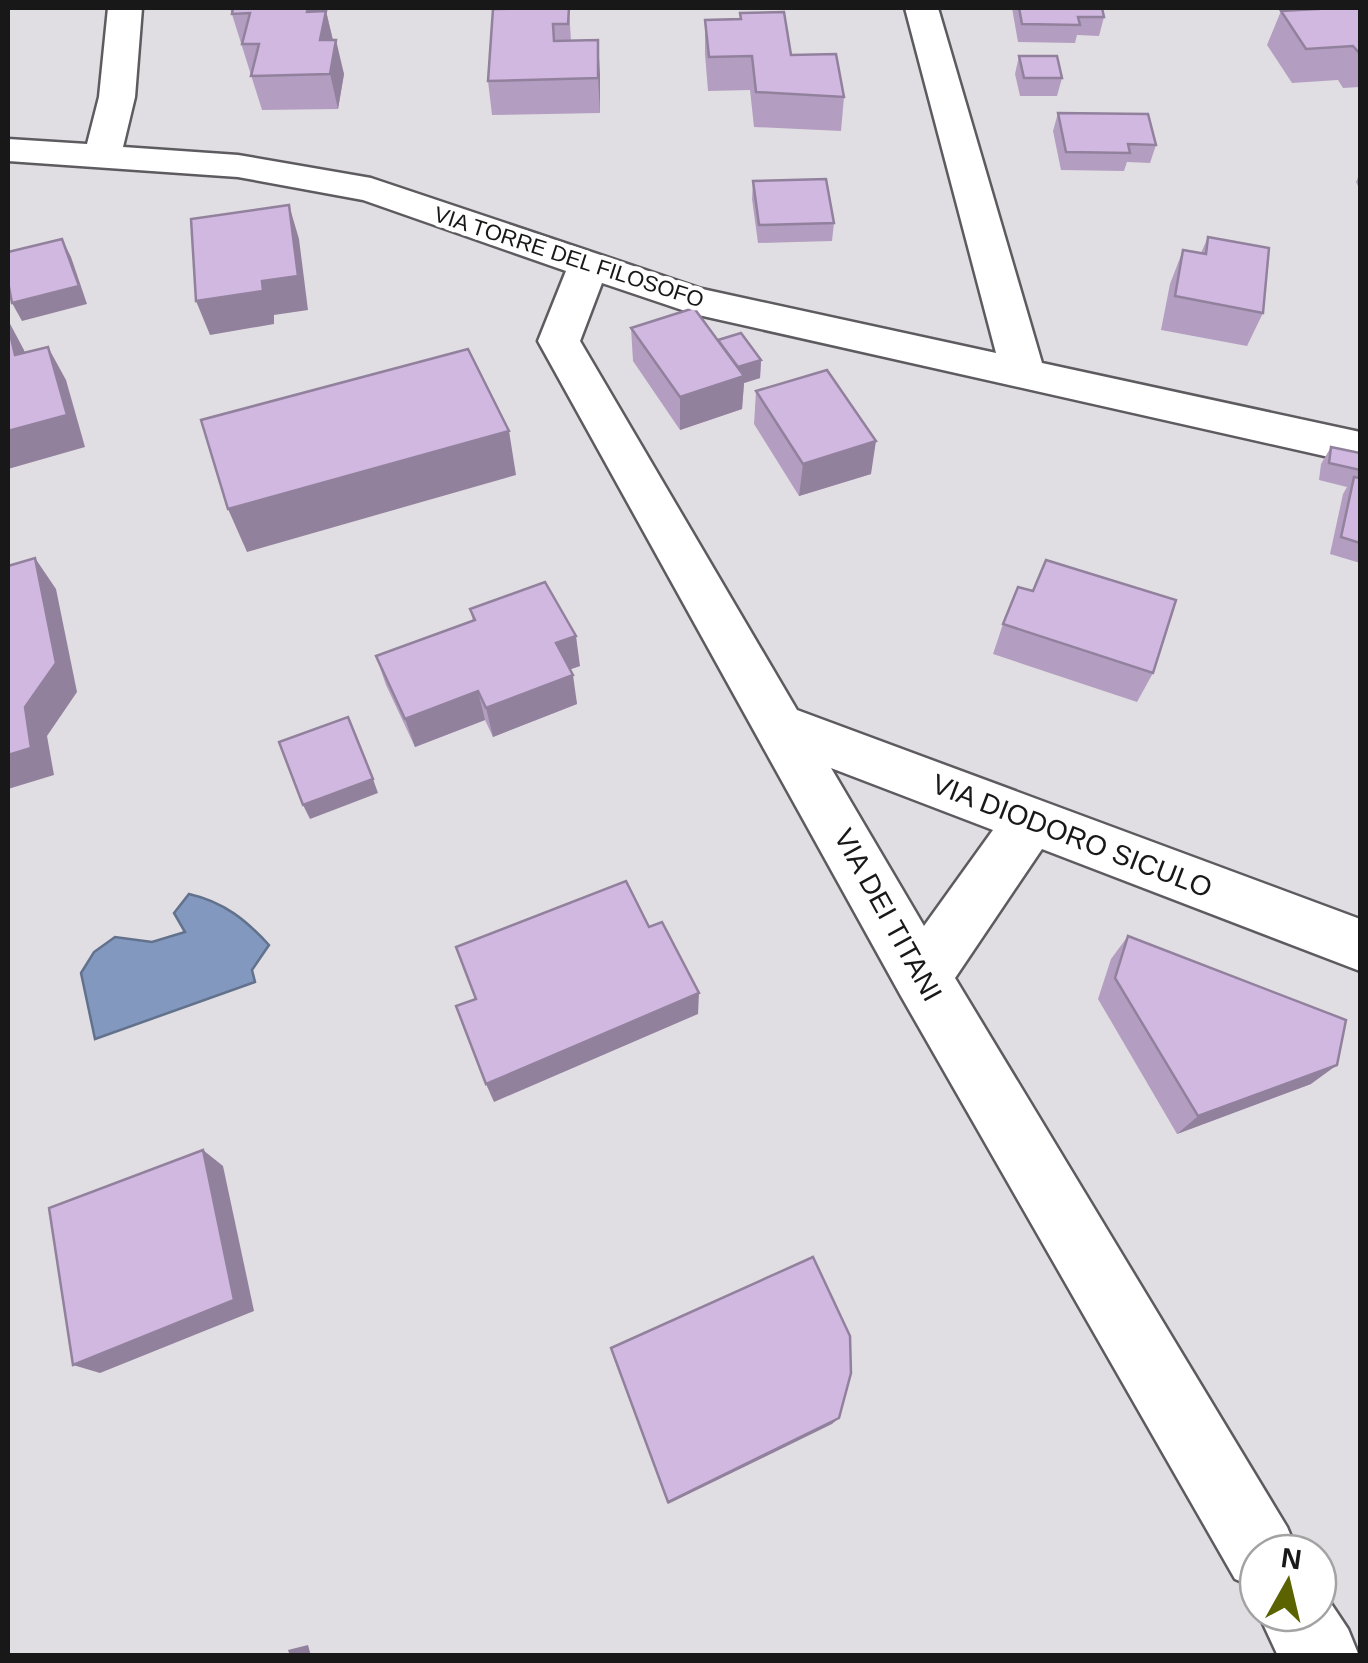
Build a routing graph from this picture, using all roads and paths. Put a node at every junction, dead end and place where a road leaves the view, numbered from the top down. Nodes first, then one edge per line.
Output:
1 (125, 8) edge
2 (922, 8) edge
3 (8, 150) edge
4 (102, 158) junction
5 (586, 268) junction
6 (1024, 373) junction
7 (1360, 448) edge
8 (783, 727) junction
9 (1031, 820) junction
10 (1360, 945) edge
11 (922, 977) junction
12 (1249, 1533) edge
13 (1308, 1633) edge
14 (1321, 1656) edge

1 - 4 street
2 - 6 street
3 - 4 street, VIA TORRE DEL FILOSOFO
4 - 5 street, VIA TORRE DEL FILOSOFO
5 - 6 street, VIA TORRE DEL FILOSOFO
5 - 8 street, VIA DEI TITANI
6 - 7 street, VIA TORRE DEL FILOSOFO
8 - 9 street, VIA DIODORO SICULO
8 - 11 street, VIA DEI TITANI
9 - 10 street, VIA DIODORO SICULO
9 - 11 street
11 - 12 street, VIA DEI TITANI
13 - 14 street

